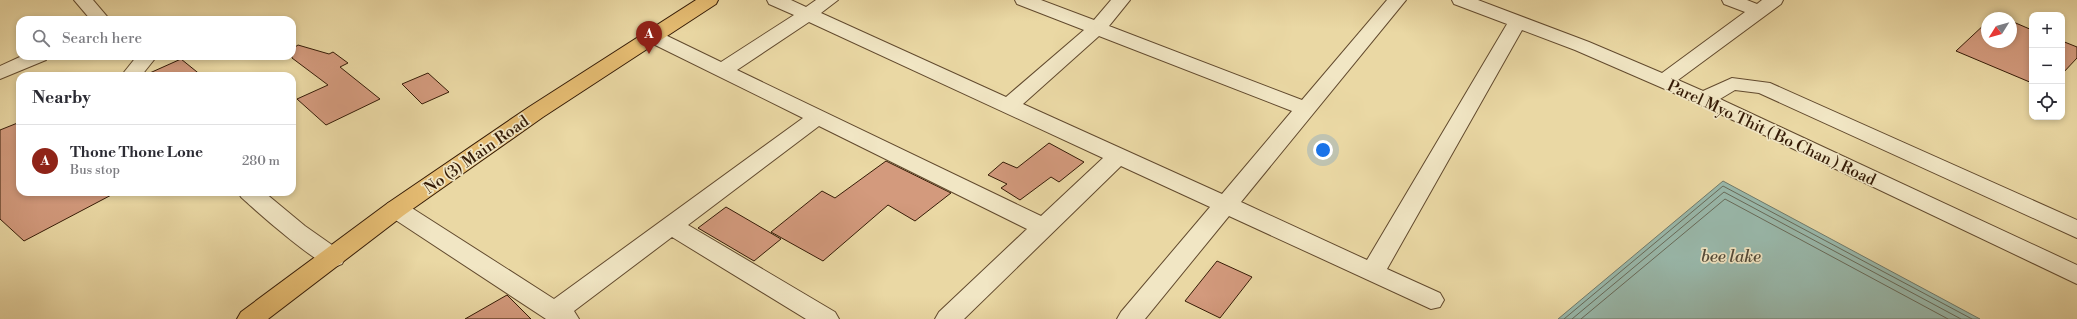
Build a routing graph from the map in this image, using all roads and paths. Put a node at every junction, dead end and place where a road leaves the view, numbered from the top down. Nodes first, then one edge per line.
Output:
1 (83, 0) edge
2 (709, 0) edge
3 (776, 0) edge
4 (828, 0) edge
5 (1024, 0) edge
6 (1122, 0) edge
7 (1397, 0) edge
8 (1461, 0) edge
9 (1731, 0) edge
10 (1774, 0) edge
11 (1758, 11) junction
12 (808, 14) junction
13 (95, 16) edge
14 (1518, 21) junction
15 (1097, 28) junction
16 (652, 36) junction
17 (30, 60) edge
18 (144, 60) edge
19 (723, 70) junction
20 (135, 72) edge
21 (0, 73) edge
22 (1664, 81) junction
23 (1704, 99) junction
24 (1008, 106) junction
25 (1306, 109) junction
26 (818, 117) junction
27 (1118, 156) junction
28 (254, 196) edge
29 (1226, 205) junction
30 (396, 209) junction
31 (671, 226) junction
32 (1043, 227) junction
33 (2077, 230) edge
34 (333, 258) junction
35 (1372, 273) junction
36 (2077, 275) edge
37 (1431, 300) dead end
38 (560, 315) edge
39 (250, 319) edge
40 (826, 319) edge
41 (948, 319) edge
42 (1130, 319) edge

1 - 13 street
2 - 16 main road, No (3) Main Road
3 - 12 street
4 - 12 street
5 - 15 street
6 - 15 street
7 - 25 street
8 - 14 street, Parel Myo Thit ( Bo Chan ) Road
9 - 11 street
10 - 11 street
11 - 22 street
12 - 19 street
12 - 24 street
14 - 22 street, Parel Myo Thit ( Bo Chan ) Road
14 - 35 street
15 - 24 street
15 - 25 street
16 - 19 street
16 - 30 main road, No (3) Main Road
17 - 21 street
18 - 20 street
19 - 26 street
22 - 23 street, Parel Myo Thit ( Bo Chan ) Road
23 - 33 street
23 - 36 street, Parel Myo Thit ( Bo Chan ) Road
24 - 27 street
25 - 29 street
26 - 31 street
26 - 32 street
27 - 29 street
27 - 32 street
28 - 34 street
29 - 35 street
29 - 42 street
30 - 34 main road, No (3) Main Road
30 - 38 street
31 - 38 street
31 - 40 street
32 - 41 street
34 - 39 main road, No (3) Main Road
35 - 37 street

